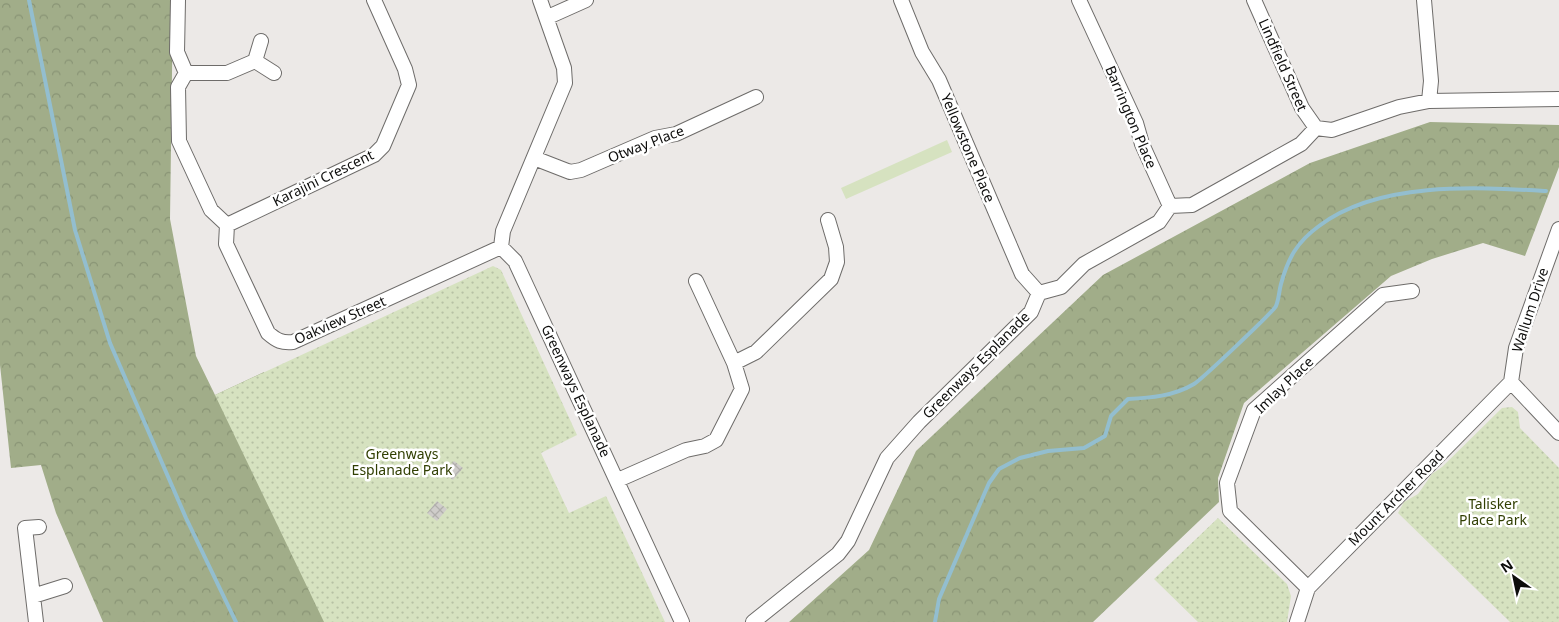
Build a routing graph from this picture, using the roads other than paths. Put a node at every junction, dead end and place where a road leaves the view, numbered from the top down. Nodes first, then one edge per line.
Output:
1 (178, 0) edge
2 (374, 0) edge
3 (540, 0) edge
4 (586, 0) edge
5 (901, 0) edge
6 (1079, 0) edge
7 (1254, 0) edge
8 (1424, 0) edge
9 (548, 17) junction
10 (261, 40) dead end
11 (255, 61) junction
12 (186, 73) junction
13 (274, 73) dead end
14 (756, 97) dead end
15 (1559, 100) edge
16 (1430, 101) junction
17 (1316, 128) junction
18 (534, 158) junction
19 (1170, 206) junction
20 (828, 220) dead end
21 (227, 225) junction
22 (1559, 229) edge
23 (500, 247) junction
24 (696, 281) dead end
25 (1412, 291) dead end
26 (1039, 293) junction
27 (734, 363) junction
28 (1511, 382) junction
29 (1559, 433) edge
30 (618, 480) junction
31 (39, 527) dead end
32 (65, 586) dead end
33 (1308, 588) junction
34 (33, 596) junction
35 (36, 622) edge
36 (682, 622) edge
37 (754, 622) edge
38 (1297, 622) edge

1 - 12 street
2 - 21 street, Karajini Crescent
3 - 9 street
4 - 9 street
5 - 26 street, Yellowstone Place
6 - 19 street, Barrington Place
7 - 17 street, Lindfield Street
8 - 16 street
9 - 18 street
10 - 11 street
11 - 12 street
11 - 13 street
12 - 21 street
14 - 18 street, Otway Place
15 - 16 street
16 - 17 street
17 - 19 street
18 - 23 street
19 - 26 street
20 - 27 street
21 - 23 street, Oakview Street
22 - 28 street, Wallum Drive
23 - 30 street, Greenways Esplanade
24 - 27 street
25 - 33 street, Imlay Place
26 - 37 street, Greenways Esplanade
27 - 30 street
28 - 29 street
28 - 33 street, Mount Archer Road
30 - 36 street, Greenways Esplanade
31 - 34 street
32 - 34 street
33 - 38 street, Mount Archer Road
34 - 35 street

